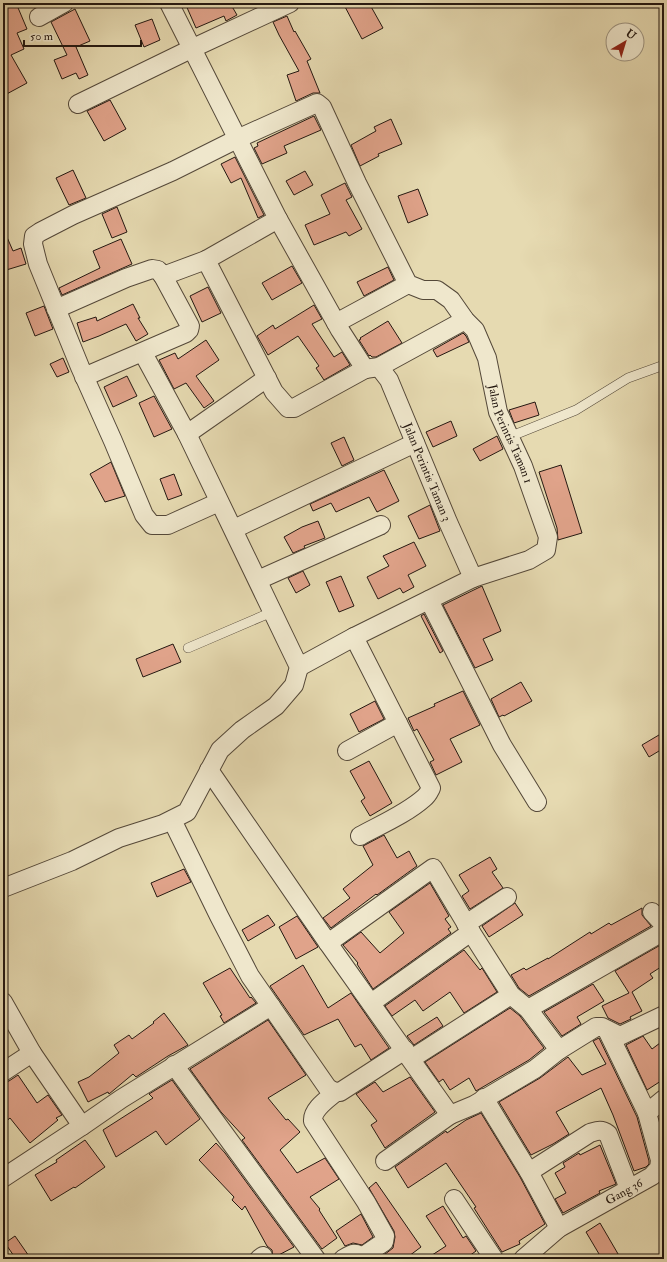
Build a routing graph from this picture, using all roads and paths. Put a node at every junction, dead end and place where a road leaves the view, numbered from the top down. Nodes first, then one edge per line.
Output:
1 (64, 3) edge
2 (169, 3) edge
3 (290, 3) edge
4 (39, 17) dead end
5 (191, 49) junction
6 (78, 104) dead end
7 (236, 139) junction
8 (278, 219) junction
9 (206, 260) junction
10 (163, 276) junction
11 (408, 284) junction
12 (56, 309) junction
13 (465, 320) junction
14 (336, 323) junction
15 (143, 353) junction
16 (664, 365) edge
17 (372, 368) junction
18 (84, 377) junction
19 (267, 378) junction
20 (187, 434) junction
21 (509, 437) junction
22 (415, 443) junction
23 (219, 502) junction
24 (381, 525) dead end
25 (234, 529) junction
26 (473, 578) junction
27 (258, 580) junction
28 (429, 600) junction
29 (272, 612) junction
30 (354, 637) junction
31 (188, 648) dead end
32 (299, 667) junction
33 (398, 723) junction
34 (347, 751) dead end
35 (209, 770) junction
36 (537, 802) dead end
37 (172, 820) junction
38 (360, 836) dead end
39 (3, 888) edge
40 (507, 897) dead end
41 (468, 928) junction
42 (664, 931) edge
43 (328, 942) junction
44 (511, 995) junction
45 (3, 1002) edge
46 (371, 1003) junction
47 (271, 1006) junction
48 (528, 1009) junction
49 (664, 1016) edge
50 (607, 1030) junction
51 (559, 1050) junction
52 (32, 1053) junction
53 (408, 1055) junction
54 (174, 1065) junction
55 (3, 1072) edge
56 (336, 1092) junction
57 (484, 1098) junction
58 (664, 1099) edge
59 (647, 1113) junction
60 (450, 1115) junction
61 (82, 1126) junction
62 (386, 1161) dead end
63 (529, 1172) junction
64 (3, 1178) edge
65 (628, 1189) junction
66 (454, 1199) dead end
67 (559, 1228) junction
68 (362, 1258) edge
69 (316, 1259) edge
70 (343, 1259) edge
71 (494, 1259) edge
72 (523, 1259) edge

1 - 4 street
2 - 5 street, Jalan Perintis Taman 3
3 - 5 street
5 - 6 street
5 - 7 street, Jalan Perintis Taman 3
7 - 8 street, Jalan Perintis Taman 3
7 - 11 street
7 - 12 street
8 - 9 street
8 - 14 street, Jalan Perintis Taman 3
9 - 10 street
9 - 19 street
10 - 12 street
10 - 15 street
11 - 13 street, Jalan Perintis Taman 1
11 - 14 street
12 - 18 street
13 - 17 street
13 - 21 street, Jalan Perintis Taman 1
14 - 17 street, Jalan Perintis Taman 3
15 - 18 street
15 - 20 street
16 - 21 lane
17 - 19 street
17 - 22 street, Jalan Perintis Taman 3
18 - 23 street
19 - 20 street
20 - 23 street
21 - 26 street, Jalan Perintis Taman 1
22 - 25 street
22 - 26 street, Jalan Perintis Taman 3
23 - 25 street
24 - 27 street
25 - 27 street
26 - 28 street
27 - 29 street
28 - 30 street
28 - 36 street
29 - 31 lane
29 - 32 street
30 - 32 street
30 - 33 street
32 - 35 street
33 - 34 street
33 - 38 street
35 - 37 street
35 - 43 street
37 - 39 street
37 - 47 street
40 - 41 street
41 - 43 street
41 - 44 street
41 - 46 street
42 - 48 street
43 - 46 street
44 - 48 street
44 - 53 street
45 - 52 street
46 - 53 street
47 - 54 street
47 - 56 street
48 - 51 street
49 - 50 street
50 - 51 street
50 - 59 street
51 - 57 street
52 - 55 street
52 - 61 street
53 - 56 street
53 - 60 street
54 - 61 street
54 - 69 street
56 - 68 street
57 - 60 street
57 - 63 street
58 - 59 street
59 - 65 street, Gang 36
60 - 62 street
61 - 64 street
63 - 65 street
63 - 67 street
65 - 67 street, Gang 36
66 - 71 street
67 - 72 street, Gang 36
68 - 70 street

